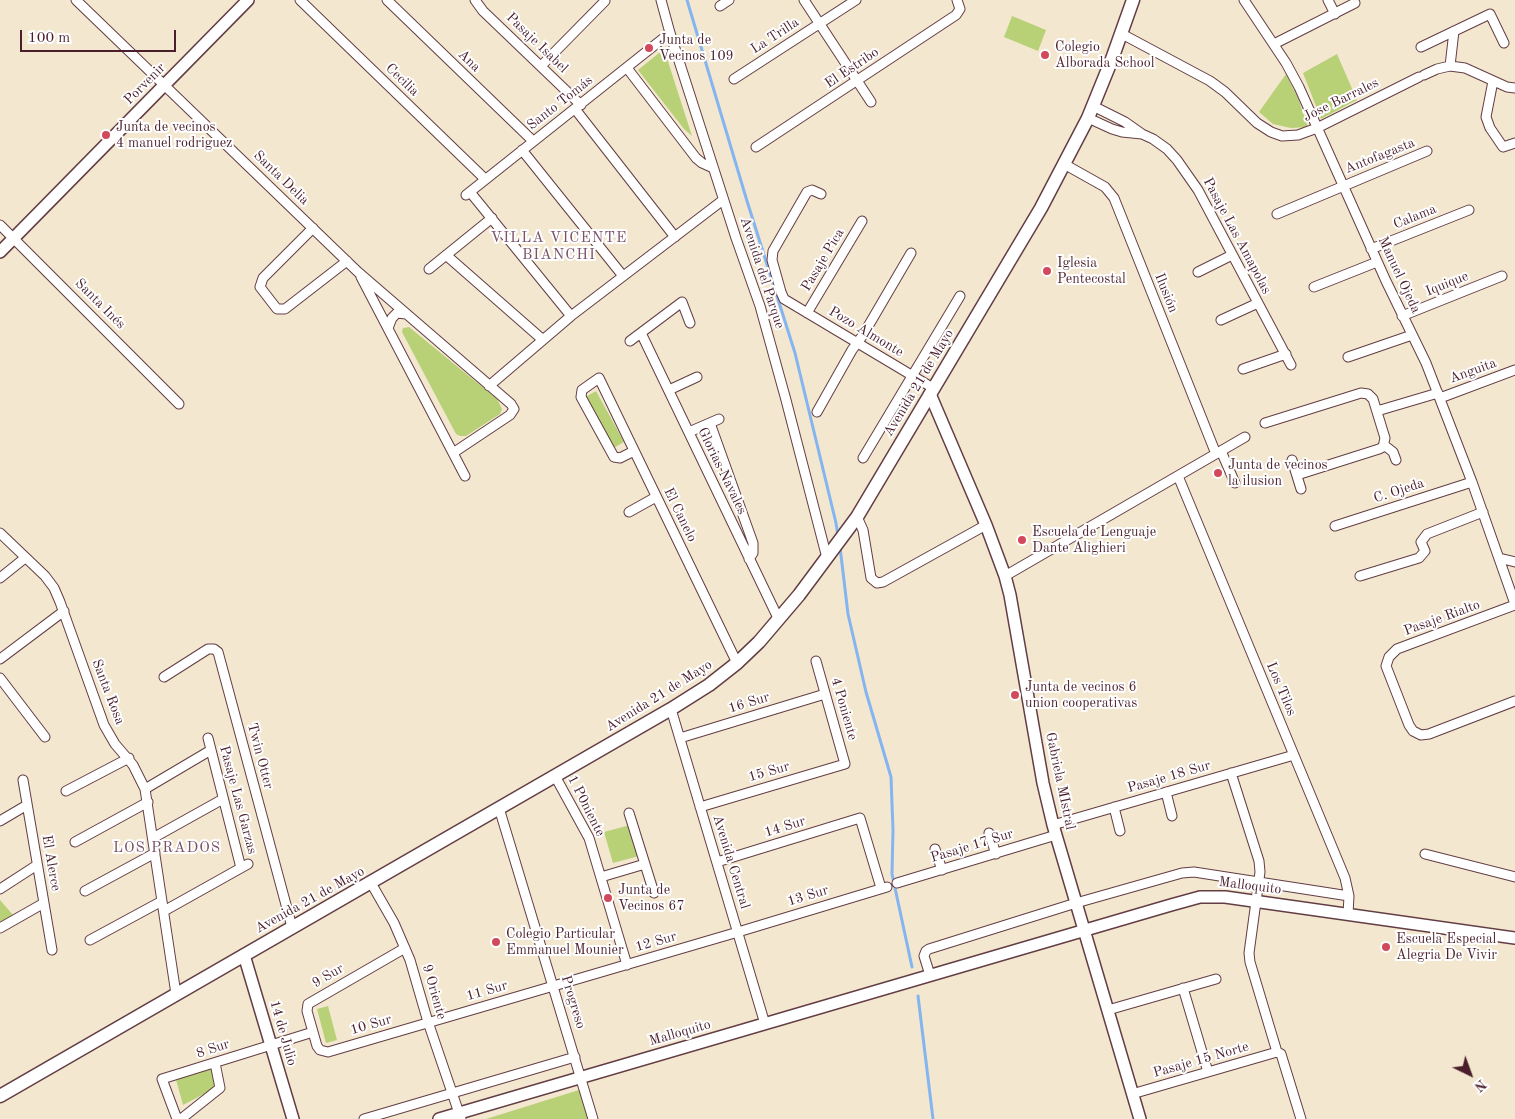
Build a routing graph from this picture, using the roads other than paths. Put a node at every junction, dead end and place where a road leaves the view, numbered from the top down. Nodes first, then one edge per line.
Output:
1 (76, 0) edge
2 (248, 0) edge
3 (300, 0) edge
4 (387, 0) edge
5 (475, 0) edge
6 (661, 0) edge
7 (730, 0) edge
8 (804, 0) edge
9 (856, 0) edge
10 (1133, 0) edge
11 (1244, 0) edge
12 (1328, 0) edge
13 (605, 1) edge
14 (1355, 3) dead end
15 (958, 4) edge
16 (720, 6) dead end
17 (1335, 14) junction
18 (819, 24) junction
19 (1454, 31) junction
20 (670, 33) junction
21 (1122, 34) junction
22 (1504, 43) dead end
23 (1274, 44) junction
24 (1421, 47) dead end
25 (541, 66) junction
26 (1450, 66) junction
27 (627, 68) junction
28 (734, 79) dead end
29 (857, 80) junction
30 (1493, 81) junction
31 (165, 86) junction
32 (1515, 88) edge
33 (871, 102) dead end
34 (1093, 106) junction
35 (578, 107) junction
36 (1088, 118) junction
37 (1317, 128) junction
38 (1142, 134) junction
39 (533, 141) junction
40 (1515, 143) edge
41 (756, 147) dead end
42 (522, 150) junction
43 (1427, 151) dead end
44 (1064, 164) junction
45 (713, 168) junction
46 (485, 179) junction
47 (1343, 186) junction
48 (821, 194) dead end
49 (724, 200) junction
50 (1469, 210) dead end
51 (1277, 214) dead end
52 (492, 218) junction
53 (862, 221) dead end
54 (0, 225) edge
55 (313, 228) junction
56 (675, 236) junction
57 (14, 238) junction
58 (1371, 249) junction
59 (0, 252) edge
60 (911, 253) dead end
61 (446, 255) junction
62 (1232, 255) junction
63 (347, 261) junction
64 (1377, 262) junction
65 (429, 269) dead end
66 (358, 272) junction
67 (1198, 272) dead end
68 (623, 276) junction
69 (1502, 276) dead end
70 (1314, 287) dead end
71 (960, 296) dead end
72 (1258, 303) junction
73 (807, 313) junction
74 (406, 314) junction
75 (571, 316) junction
76 (1402, 316) junction
77 (1221, 320) dead end
78 (690, 323) dead end
79 (388, 328) junction
80 (641, 333) junction
81 (1412, 336) junction
82 (543, 340) junction
83 (630, 341) dead end
84 (857, 343) junction
85 (1286, 354) junction
86 (1348, 357) dead end
87 (1291, 366) dead end
88 (1243, 369) dead end
89 (1515, 370) edge
90 (912, 376) junction
91 (697, 377) dead end
92 (489, 386) junction
93 (669, 390) junction
94 (931, 391) junction
95 (1439, 395) junction
96 (179, 404) dead end
97 (1377, 411) junction
98 (817, 412) dead end
99 (1266, 423) dead end
100 (689, 432) junction
101 (1245, 437) dead end
102 (1384, 444) junction
103 (634, 451) junction
104 (453, 453) junction
105 (1218, 453) junction
106 (863, 458) dead end
107 (1292, 460) dead end
108 (1396, 460) dead end
109 (1297, 475) junction
110 (465, 476) dead end
111 (1178, 476) junction
112 (1472, 482) junction
113 (1235, 483) dead end
114 (1301, 489) dead end
115 (656, 497) junction
116 (629, 512) dead end
117 (1483, 512) junction
118 (857, 517) junction
119 (986, 525) junction
120 (1336, 526) dead end
121 (0, 533) edge
122 (831, 553) junction
123 (25, 558) junction
124 (1499, 558) junction
125 (749, 559) junction
126 (1515, 562) edge
127 (1005, 576) junction
128 (1360, 576) dead end
129 (0, 578) edge
130 (1515, 605) edge
131 (64, 611) junction
132 (778, 620) junction
133 (0, 659) edge
134 (816, 661) dead end
135 (737, 663) junction
136 (164, 677) dead end
137 (0, 678) edge
138 (825, 694) junction
139 (1515, 701) edge
140 (671, 709) junction
141 (45, 737) dead end
142 (208, 738) dead end
143 (680, 738) junction
144 (211, 750) junction
145 (1294, 754) junction
146 (128, 758) junction
147 (845, 764) joint
148 (1231, 773) junction
149 (555, 776) junction
150 (22, 780) dead end
151 (144, 789) junction
152 (66, 791) dead end
153 (1166, 792) junction
154 (223, 798) junction
155 (148, 802) junction
156 (27, 805) junction
157 (700, 807) junction
158 (1114, 807) junction
159 (499, 808) junction
160 (629, 813) dead end
161 (1172, 816) dead end
162 (0, 821) edge
163 (1054, 830) junction
164 (1120, 831) dead end
165 (990, 833) dead end
166 (153, 838) junction
167 (75, 842) dead end
168 (935, 849) dead end
169 (155, 853) junction
170 (996, 854) junction
171 (1425, 854) dead end
172 (717, 862) junction
173 (645, 864) junction
174 (37, 865) junction
175 (942, 870) junction
176 (601, 877) junction
177 (1515, 877) edge
178 (1258, 882) junction
179 (371, 883) junction
180 (897, 884) dead end
181 (884, 888) joint
182 (0, 889) edge
183 (85, 891) dead end
184 (654, 893) dead end
185 (1349, 896) junction
186 (162, 901) junction
187 (1256, 902) junction
188 (44, 903) junction
189 (1076, 903) junction
190 (164, 911) junction
191 (1348, 914) junction
192 (292, 927) junction
193 (0, 928) edge
194 (1084, 931) junction
195 (738, 932) junction
196 (1515, 938) edge
197 (90, 940) dead end
198 (406, 948) junction
199 (52, 950) dead end
200 (244, 955) junction
201 (626, 965) junction
202 (930, 976) junction
203 (1216, 979) dead end
204 (554, 986) junction
205 (1183, 988) junction
206 (176, 994) junction
207 (1108, 1010) junction
208 (428, 1022) junction
209 (765, 1024) junction
210 (313, 1032) junction
211 (271, 1045) junction
212 (322, 1051) joint
213 (1277, 1052) junction
214 (575, 1057) junction
215 (215, 1062) junction
216 (1208, 1072) junction
217 (581, 1078) junction
218 (451, 1093) junction
219 (1132, 1094) junction
220 (0, 1096) edge
221 (459, 1116) edge
222 (177, 1119) edge
223 (181, 1119) edge
224 (293, 1119) edge
225 (364, 1119) edge
226 (439, 1119) edge
227 (593, 1119) edge
228 (1140, 1119) edge
229 (1301, 1119) edge

1 - 31 street, Santa Delia
2 - 31 street, Porvenir
3 - 46 street, Cecilia
4 - 39 street, Ana
5 - 25 street, Pasaje Isabel
6 - 20 street, Avenida del Parque
7 - 16 street
8 - 18 street
9 - 18 street, La Trilla
10 - 21 main road, Avenida 21 de Mayo
11 - 23 street, Manuel Ojeda
12 - 17 street
13 - 25 street
14 - 17 street
15 - 29 street, El Estribo
17 - 23 street
18 - 28 street, La Trilla
18 - 29 street
19 - 22 street
19 - 24 street
19 - 26 street
20 - 27 street, Santo Tomás
20 - 45 street, Avenida del Parque
21 - 34 main road, Avenida 21 de Mayo
21 - 37 street, Jose Barrales
23 - 37 street, Manuel Ojeda
25 - 35 street, Pasaje Isabel
26 - 30 street
26 - 37 street, Jose Barrales
27 - 35 street, Santo Tomás
27 - 45 street
29 - 33 street
29 - 41 street, El Estribo
30 - 32 street
30 - 40 street
31 - 55 street, Santa Delia
31 - 57 street, Porvenir
34 - 36 main road, Avenida 21 de Mayo
34 - 38 street, Pasaje Las Amapolas
35 - 39 street, Santo Tomás
35 - 56 street, Pasaje Isabel
36 - 38 street, Pasaje Las Amapolas
36 - 44 main road, Avenida 21 de Mayo
37 - 47 street, Manuel Ojeda
38 - 62 street, Pasaje Las Amapolas
39 - 42 street, Santo Tomás
42 - 46 street, Santo Tomás
42 - 68 street
43 - 47 street, Antofagasta
44 - 94 main road, Avenida 21 de Mayo
44 - 105 street, Ilusión
45 - 49 street, Avenida del Parque
46 - 52 street, Santo Tomás
47 - 51 street, Antofagasta
47 - 58 street, Manuel Ojeda
48 - 73 street, Pozo Almonte
49 - 56 street
49 - 122 street, Avenida del Parque
50 - 58 street, Calama
52 - 61 street
52 - 75 street
53 - 73 street, Pasaje Pica
54 - 57 street, Santa Inés
55 - 63 street, Santa Delia
55 - 63 street
56 - 68 street
57 - 59 street, Porvenir
57 - 96 street, Santa Inés
58 - 64 street, Manuel Ojeda
60 - 84 street
61 - 65 street
61 - 82 street
62 - 67 street
62 - 72 street, Pasaje Las Amapolas
63 - 66 street, Santa Delia
64 - 70 street
64 - 76 street, Manuel Ojeda
66 - 74 street
66 - 79 street
68 - 75 street
69 - 76 street, Iquique
71 - 90 street, Avenida 21 de Mayo
72 - 77 street
72 - 85 street, Pasaje Las Amapolas
73 - 84 street, Pozo Almonte
74 - 79 street
74 - 92 street
75 - 82 street
76 - 81 street, Manuel Ojeda
78 - 80 street
79 - 104 street
80 - 83 street
80 - 93 street, Glorias Navales
81 - 86 street
81 - 95 street, Manuel Ojeda
82 - 92 street
84 - 90 street, Pozo Almonte
84 - 98 street
85 - 87 street, Pasaje Las Amapolas
85 - 88 street
89 - 95 street, Anguita
90 - 94 street, Pozo Almonte
90 - 106 street, Avenida 21 de Mayo
91 - 93 street
92 - 104 street
93 - 100 street, Glorias Navales
94 - 118 main road, Avenida 21 de Mayo
94 - 119 street, Gabriela MIstral
95 - 97 street, Anguita
95 - 112 street, Manuel Ojeda
97 - 99 street
97 - 102 street
100 - 125 street, Glorias Navales
100 - 125 street
101 - 105 street
102 - 108 street
102 - 109 street
103 - 103 street, El Canelo
103 - 115 street, El Canelo
104 - 110 street
105 - 111 street
105 - 113 street, Ilusión
107 - 109 street
109 - 114 street
111 - 127 street
111 - 145 street, Los Tilos
112 - 117 street, Manuel Ojeda
112 - 120 street, C. Ojeda
115 - 116 street
115 - 135 street, El Canelo
117 - 124 street, Manuel Ojeda
117 - 128 street
118 - 119 street
118 - 122 main road, Avenida 21 de Mayo
119 - 127 street, Gabriela MIstral
121 - 123 street, Santa Rosa
122 - 132 main road, Avenida 21 de Mayo
123 - 129 street
123 - 131 street, Santa Rosa
124 - 126 street
124 - 130 street, Manuel Ojeda
125 - 132 street, Glorias Navales
127 - 163 street, Gabriela MIstral
130 - 139 street, Pasaje Rialto
131 - 133 street
131 - 146 street, Santa Rosa
132 - 135 main road, Avenida 21 de Mayo
134 - 138 street, 4 Poniente
135 - 140 main road, Avenida 21 de Mayo
136 - 192 street, Twin Otter
137 - 141 street
138 - 143 street, 16 Sur
138 - 147 street, 4 Poniente
140 - 143 street, Avenida Central
140 - 149 main road, Avenida 21 de Mayo
142 - 144 street, Pasaje Las Garzas
143 - 157 street, Avenida Central
144 - 151 street
144 - 154 street, Pasaje Las Garzas
145 - 148 street, Pasaje 18 Sur
145 - 185 street, Los Tilos
146 - 151 street, Santa Rosa
146 - 152 street
147 - 157 street, 15 Sur
148 - 153 street, Pasaje 18 Sur
148 - 178 street
149 - 159 main road, Avenida 21 de Mayo
149 - 176 street, 1 P0niente
150 - 156 street, El Alerce
151 - 155 street, Santa Rosa
153 - 158 street, Pasaje 18 Sur
153 - 161 street
154 - 166 street
154 - 190 street, Pasaje Las Garzas
155 - 166 street, Santa Rosa
155 - 167 street
156 - 162 street
156 - 174 street, El Alerce
157 - 172 street, Avenida Central
158 - 163 street, Pasaje 18 Sur
158 - 164 street
159 - 179 main road, Avenida 21 de Mayo
159 - 204 street, Progreso
160 - 173 street
163 - 170 street, Pasaje 17 Sur
163 - 189 street, Gabriela MIstral
165 - 170 street
166 - 169 street, Santa Rosa
168 - 175 street
169 - 183 street
169 - 186 street, Santa Rosa
170 - 175 street, Pasaje 17 Sur
171 - 177 street
172 - 181 street, 14 Sur
172 - 195 street, Avenida Central
173 - 176 street
173 - 184 street
174 - 182 street
174 - 188 street, El Alerce
175 - 180 street, Pasaje 17 Sur
176 - 201 street, 1 P0niente
178 - 185 street, Malloquito
178 - 187 street
178 - 189 street, Malloquito
179 - 192 main road, Avenida 21 de Mayo
179 - 198 street, 9 Oriente
181 - 195 street, 13 Sur
185 - 191 street, Los Tilos
186 - 190 street, Santa Rosa
186 - 197 street
187 - 191 street, Malloquito
187 - 194 street, Malloquito
187 - 213 street
188 - 193 street
188 - 199 street, El Alerce
189 - 194 street, Gabriela MIstral
189 - 202 street, Malloquito
190 - 206 street, Santa Rosa
191 - 196 street, Malloquito
192 - 200 main road, Avenida 21 de Mayo
194 - 202 street, Malloquito
194 - 207 street, Gabriela MIstral
195 - 201 street, 12 Sur
195 - 209 street, Avenida Central
198 - 208 street, 9 Oriente
198 - 210 street, 9 Sur
200 - 206 main road, Avenida 21 de Mayo
200 - 211 street, 14 de Julio
201 - 204 street, 12 Sur
202 - 209 street, Malloquito
203 - 205 street
204 - 208 street, 11 Sur
204 - 214 street, Progreso
205 - 207 street
205 - 216 street
206 - 220 main road, Avenida 21 de Mayo
207 - 219 street, Gabriela MIstral
208 - 212 street, 10 Sur
208 - 218 street, 9 Oriente
209 - 217 street, Malloquito
210 - 211 street, 8 Sur
210 - 212 street, 9 Sur
211 - 215 street, 8 Sur
211 - 224 street, 14 de Julio
213 - 216 street, Pasaje 15 Norte
213 - 229 street
214 - 217 street, Progreso
214 - 218 street
215 - 222 street, 8 Sur
215 - 223 street
216 - 219 street, Pasaje 15 Norte
217 - 221 street, Malloquito
217 - 227 street, Progreso
218 - 221 street, 9 Oriente
218 - 225 street
219 - 228 street, Gabriela MIstral
221 - 226 street, Malloquito

